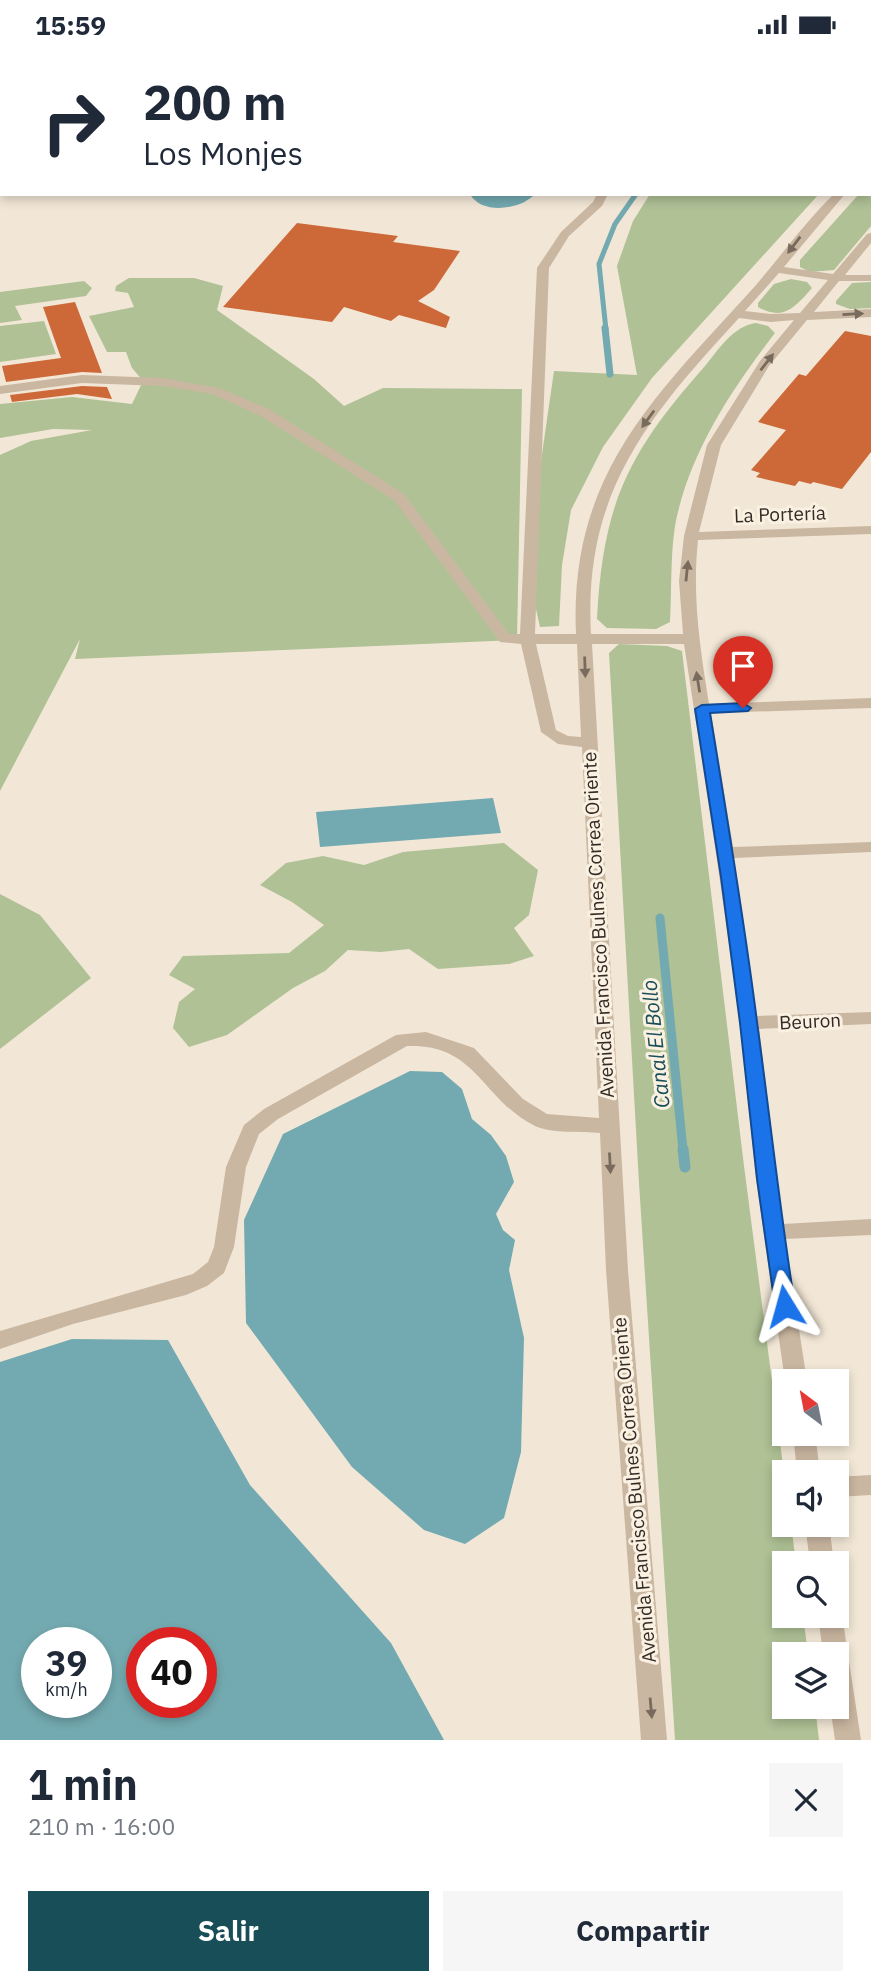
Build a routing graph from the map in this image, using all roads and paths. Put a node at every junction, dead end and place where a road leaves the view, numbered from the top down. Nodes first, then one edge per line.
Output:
1 (602, 196) edge
2 (838, 196) edge
3 (871, 236) edge
4 (776, 269) junction
5 (836, 278) junction
6 (871, 278) edge
7 (871, 313) edge
8 (737, 314) junction
9 (804, 316) junction
10 (0, 390) edge
11 (871, 530) edge
12 (691, 536) junction
13 (527, 639) junction
14 (584, 639) junction
15 (691, 639) junction
16 (871, 703) edge
17 (702, 709) junction
18 (588, 742) junction
19 (871, 847) edge
20 (725, 853) junction
21 (871, 1018) edge
22 (749, 1023) junction
23 (608, 1126) junction
24 (871, 1227) edge
25 (774, 1232) junction
26 (0, 1340) edge
27 (794, 1369) edge
28 (871, 1485) edge
29 (849, 1486) edge
30 (845, 1719) edge
31 (654, 1740) edge
32 (848, 1740) edge

1 - 13 street
2 -> 4 street, Avenida Francisco Bulnes Correa Oriente
3 - 5 street
4 - 5 street
4 - 8 street, Avenida Francisco Bulnes Correa Oriente
5 - 6 street
5 - 9 street
9 -> 7 street
8 - 9 street
8 -> 14 street, Avenida Francisco Bulnes Correa Oriente
12 -> 9 street
10 - 13 street
11 - 12 street, La Portería
15 -> 12 street
13 - 14 street
13 - 18 street
14 - 15 street
14 -> 18 street, Avenida Francisco Bulnes Correa Oriente
17 -> 15 street
16 - 17 street
17 - 20 street
18 - 23 street, Avenida Francisco Bulnes Correa Oriente
19 - 20 street
20 - 22 street
21 - 22 street, Beuron
22 - 25 street
23 - 26 street
23 -> 31 street, Avenida Francisco Bulnes Correa Oriente
24 - 25 street
25 - 27 street
28 - 29 street
30 - 32 street

